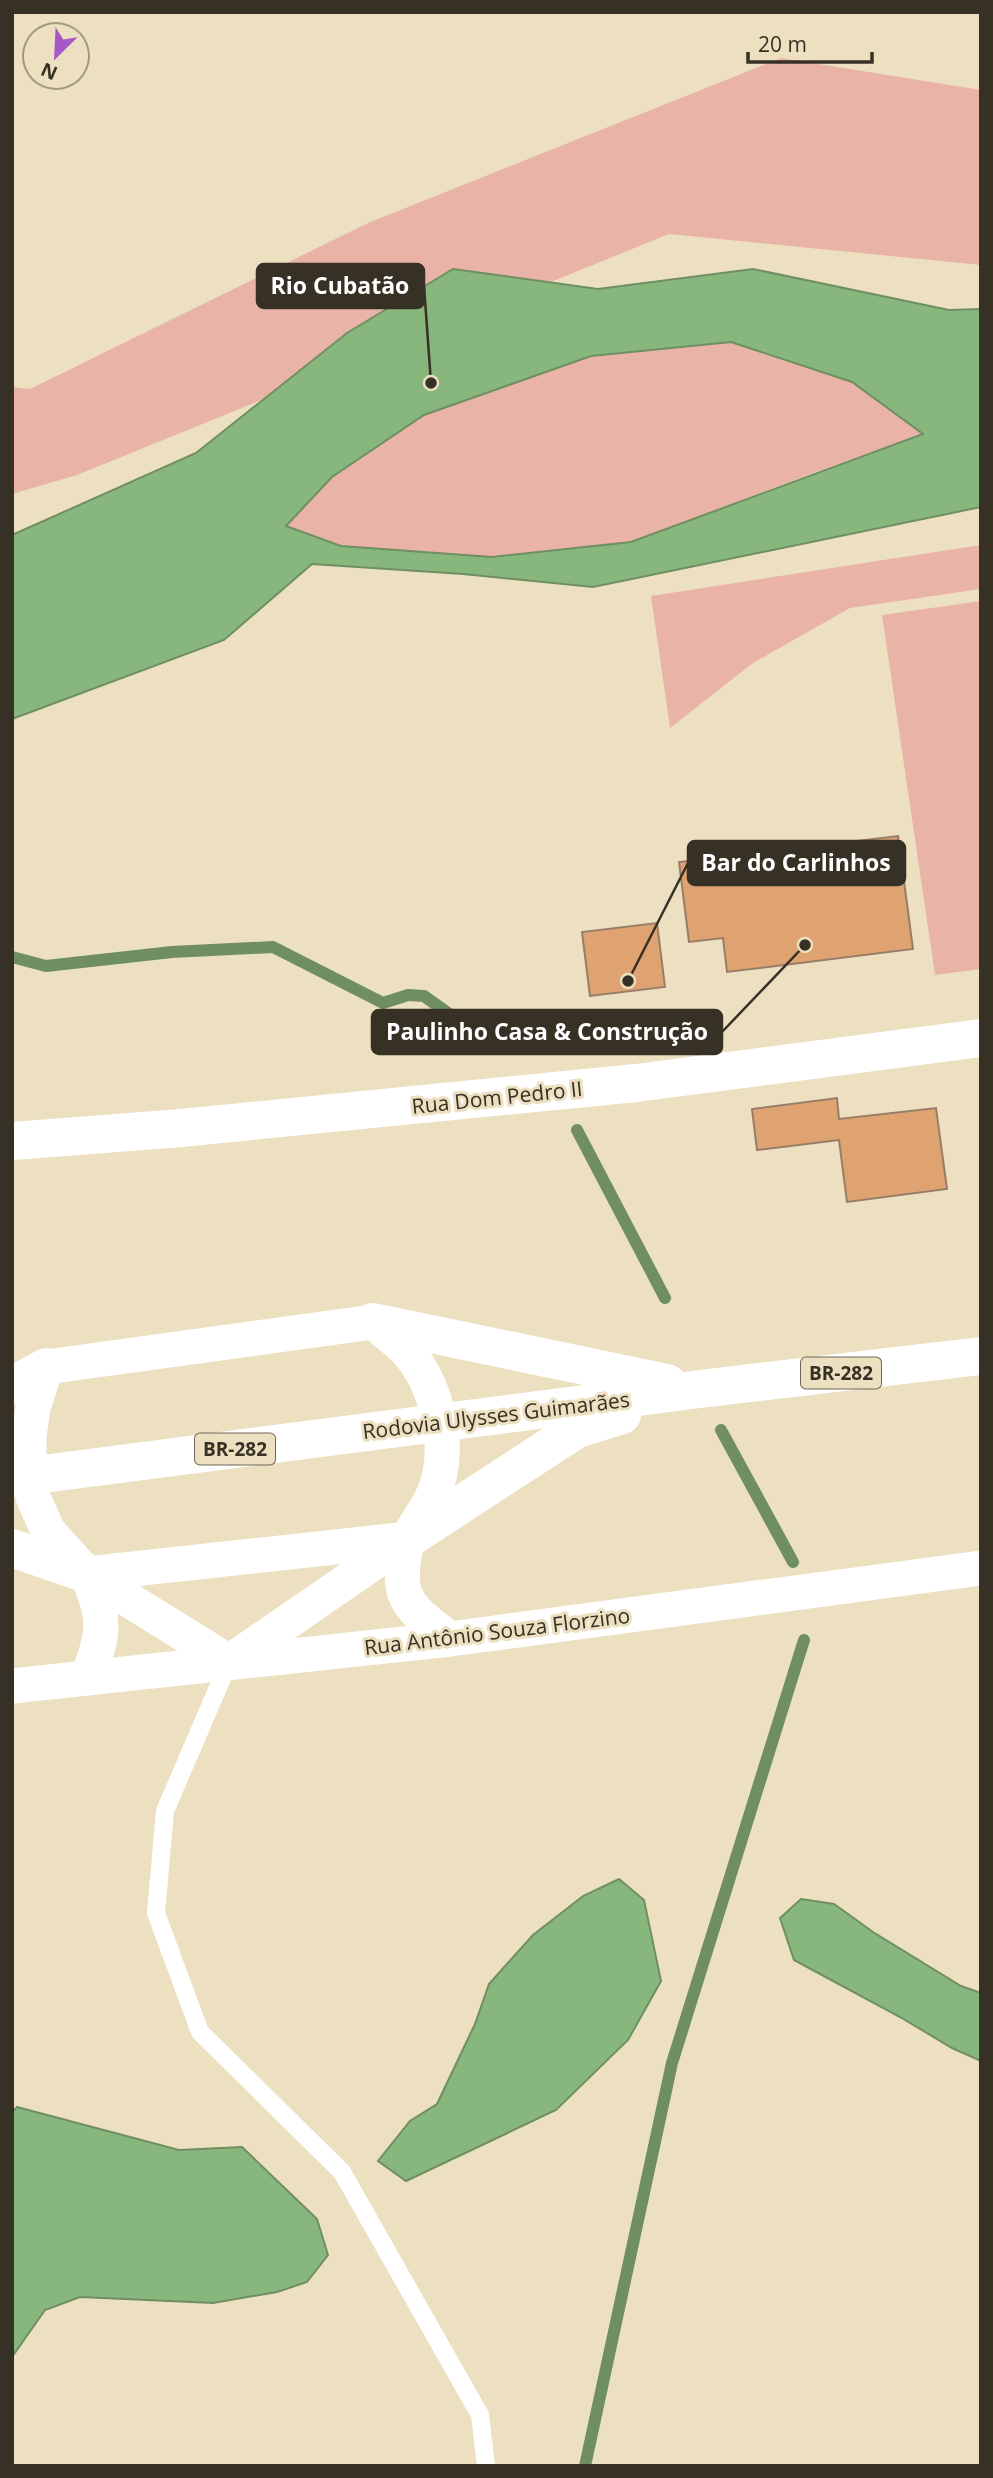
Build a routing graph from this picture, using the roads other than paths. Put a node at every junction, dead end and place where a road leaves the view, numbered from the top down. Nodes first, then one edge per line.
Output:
1 (981, 1038) edge
2 (12, 1141) edge
3 (373, 1322) junction
4 (981, 1356) edge
5 (46, 1367) junction
6 (12, 1386) edge
7 (700, 1389) junction
8 (441, 1422) junction
9 (21, 1476) edge
10 (408, 1539) junction
11 (12, 1548) edge
12 (981, 1568) edge
13 (87, 1574) junction
14 (450, 1639) junction
15 (229, 1662) junction
16 (88, 1678) junction
17 (12, 1686) edge
18 (486, 2466) edge

1 - 2 main road, Rua Dom Pedro II
3 - 5 street
3 - 7 main road
3 - 8 street
4 - 7 main road, Rodovia Ulysses Guimarães / BR-282
5 - 6 main road
5 - 9 street
7 - 8 main road, Rodovia Ulysses Guimarães / BR-282
7 - 10 main road
8 - 9 main road, Rodovia Ulysses Guimarães / BR-282
8 - 10 street
9 - 13 street
10 - 13 street
10 - 14 street
10 - 15 street
11 - 13 main road
12 - 14 street, Rua Antônio Souza Florzino
13 - 15 street
13 - 16 street
14 - 15 street, Rua Antônio Souza Florzino
15 - 16 street, Rua Antônio Souza Florzino
15 - 18 lane
16 - 17 street, Rua Antônio Souza Florzino

